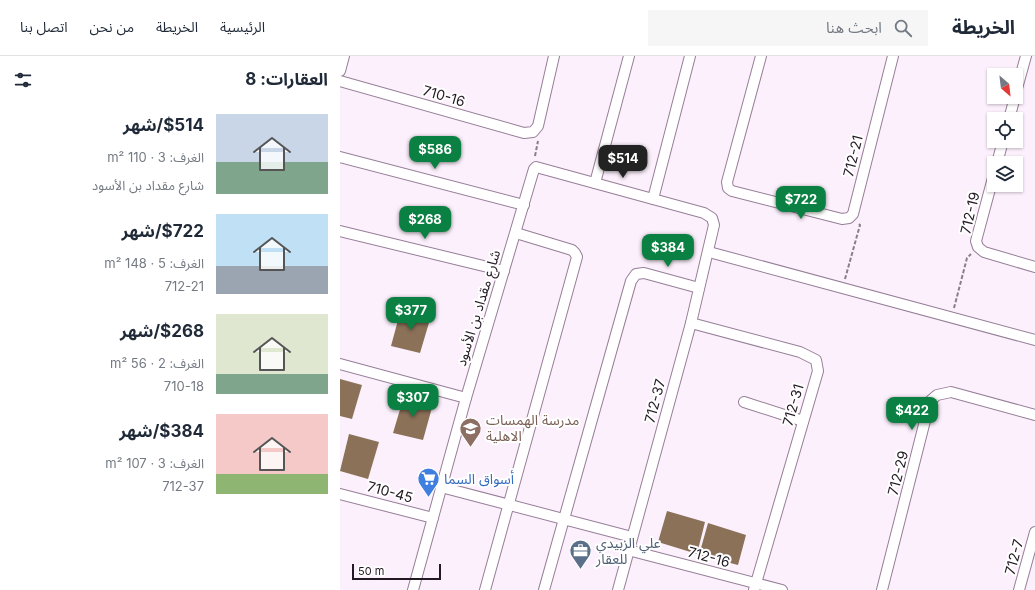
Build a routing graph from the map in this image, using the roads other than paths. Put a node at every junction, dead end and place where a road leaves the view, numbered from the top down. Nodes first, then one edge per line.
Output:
1 (344, 56) edge
2 (554, 56) edge
3 (628, 56) edge
4 (690, 56) edge
5 (761, 56) edge
6 (893, 56) edge
7 (1026, 56) edge
8 (1023, 68) edge
9 (340, 70) edge
10 (340, 80) edge
11 (340, 157) edge
12 (595, 183) junction
13 (989, 192) edge
14 (653, 199) junction
15 (524, 205) junction
16 (340, 231) edge
17 (516, 233) junction
18 (708, 252) junction
19 (1035, 266) edge
20 (504, 271) junction
21 (699, 288) junction
22 (691, 323) junction
23 (1035, 340) edge
24 (340, 364) edge
25 (466, 398) junction
26 (744, 402) dead end
27 (1035, 416) edge
28 (803, 421) junction
29 (441, 487) junction
30 (340, 494) edge
31 (509, 505) junction
32 (433, 518) junction
33 (564, 520) junction
34 (1035, 532) edge
35 (632, 537) junction
36 (628, 550) junction
37 (755, 587) edge
38 (413, 590) edge
39 (485, 590) edge
40 (544, 590) edge
41 (618, 590) edge
42 (782, 590) edge
43 (882, 590) edge
44 (1019, 590) edge

1 - 9 street
2 - 10 street, 710-16
3 - 12 street
4 - 14 street
5 - 6 street, 712-21
7 - 8 street
11 - 15 street
12 - 14 street
12 - 15 street, شارع مقداد بن الأسود
13 - 19 street, 712-19
14 - 18 street, 712-37
15 - 17 street, شارع مقداد بن الأسود
16 - 20 street
17 - 20 street, شارع مقداد بن الأسود
17 - 31 street
18 - 21 street, 712-37
18 - 23 street
20 - 25 street, شارع مقداد بن الأسود
21 - 22 street, 712-37
21 - 33 street
22 - 28 street, 712-31
22 - 35 street, 712-37
24 - 25 street
25 - 29 street, شارع مقداد بن الأسود
26 - 28 street
27 - 43 street, 712-29
28 - 37 street, 712-31
29 - 31 street
29 - 32 street, شارع مقداد بن الأسود
30 - 32 street, 710-45
31 - 33 street
31 - 39 street
32 - 38 street, شارع مقداد بن الأسود
33 - 35 street
33 - 40 street
34 - 44 street, 712-7
35 - 36 street, 712-37
36 - 37 street, 712-16
36 - 41 street, 712-37
37 - 42 street, 712-16

